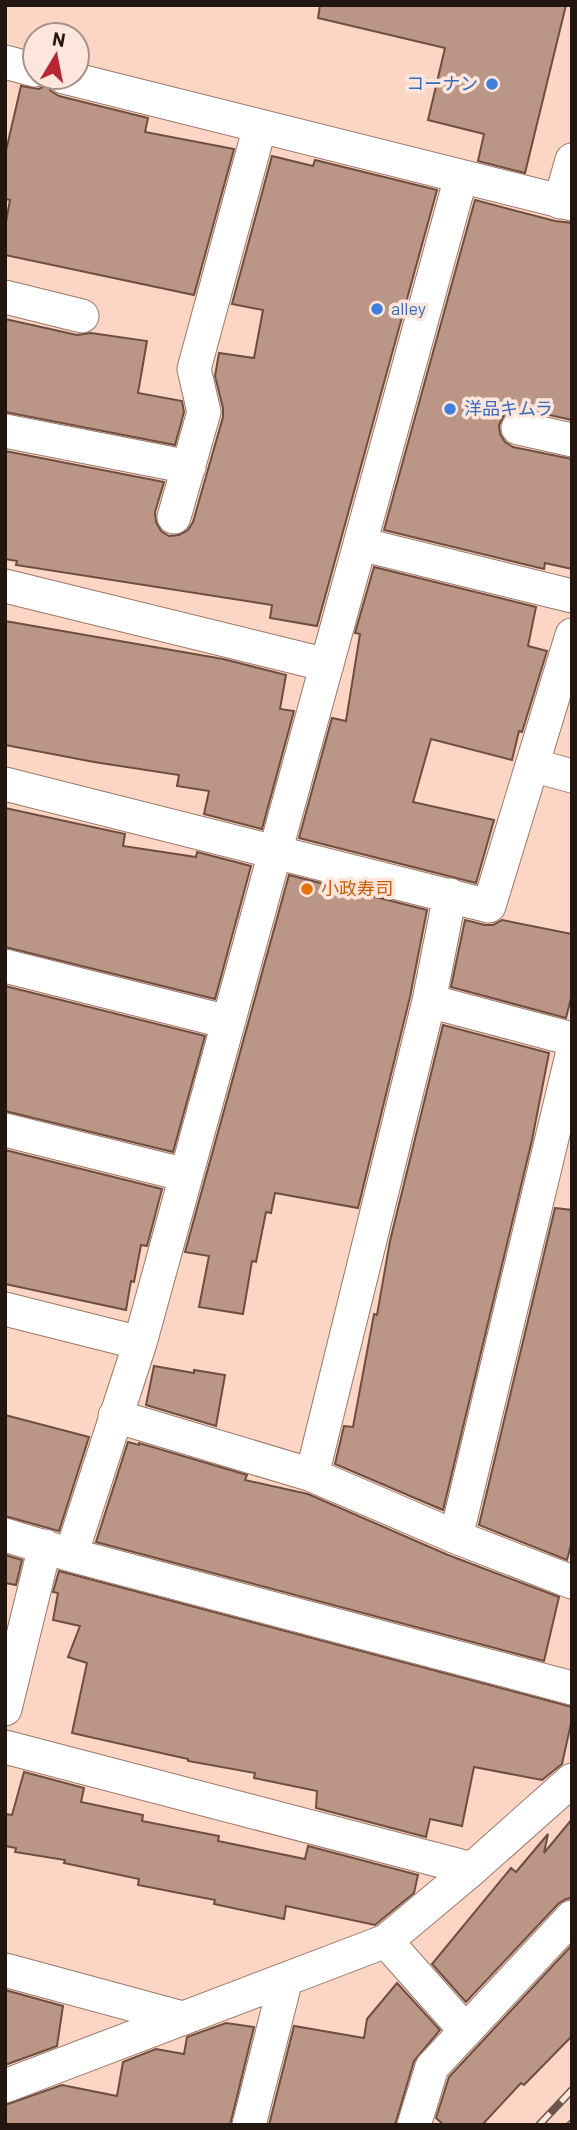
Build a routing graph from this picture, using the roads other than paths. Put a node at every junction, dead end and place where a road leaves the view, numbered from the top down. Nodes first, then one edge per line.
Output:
1 (91, 84) edge
2 (260, 126) junction
3 (572, 160) edge
4 (460, 177) junction
5 (566, 203) edge
6 (5, 298) edge
7 (82, 316) dead end
8 (518, 428) dead end
9 (5, 431) edge
10 (572, 440) edge
11 (189, 467) junction
12 (174, 517) dead end
13 (360, 544) junction
14 (5, 586) edge
15 (572, 596) edge
16 (572, 635) edge
17 (327, 665) junction
18 (532, 765) junction
19 (572, 776) edge
20 (5, 785) edge
21 (275, 852) junction
22 (450, 895) junction
23 (5, 967) edge
24 (429, 1001) junction
25 (228, 1021) junction
26 (572, 1039) edge
27 (572, 1055) edge
28 (5, 1130) edge
29 (186, 1175) junction
30 (5, 1309) edge
31 (140, 1343) junction
32 (115, 1416) junction
33 (312, 1475) junction
34 (5, 1535) edge
35 (456, 1537) junction
36 (57, 1550) junction
37 (572, 1582) edge
38 (572, 1688) edge
39 (5, 1709) edge
40 (5, 1747) edge
41 (572, 1780) edge
42 (472, 1868) junction
43 (572, 1917) edge
44 (386, 1941) junction
45 (5, 1970) edge
46 (286, 1979) junction
47 (182, 2018) junction
48 (466, 2031) junction
49 (5, 2086) edge
50 (248, 2125) edge
51 (414, 2125) edge

1 - 2 street
2 - 4 street
2 - 11 street
3 - 5 street
4 - 5 street
4 - 13 street
6 - 7 street
8 - 10 street
9 - 11 street
11 - 12 street
13 - 15 street
13 - 17 street
14 - 17 street
16 - 18 street
17 - 21 street
18 - 19 street
18 - 22 street
20 - 21 street
21 - 22 street
21 - 25 street
22 - 24 street
23 - 25 street
24 - 26 street
24 - 33 street
25 - 29 street
27 - 35 street
28 - 29 street
29 - 31 street
30 - 31 street
31 - 32 street
32 - 33 street
32 - 36 street
33 - 35 street
34 - 36 street
35 - 37 street
36 - 38 street
36 - 39 street
40 - 42 street
41 - 42 street
42 - 44 street
43 - 48 street
44 - 46 street
44 - 48 street
45 - 47 street
46 - 47 street
46 - 50 street
47 - 49 street
48 - 51 street

